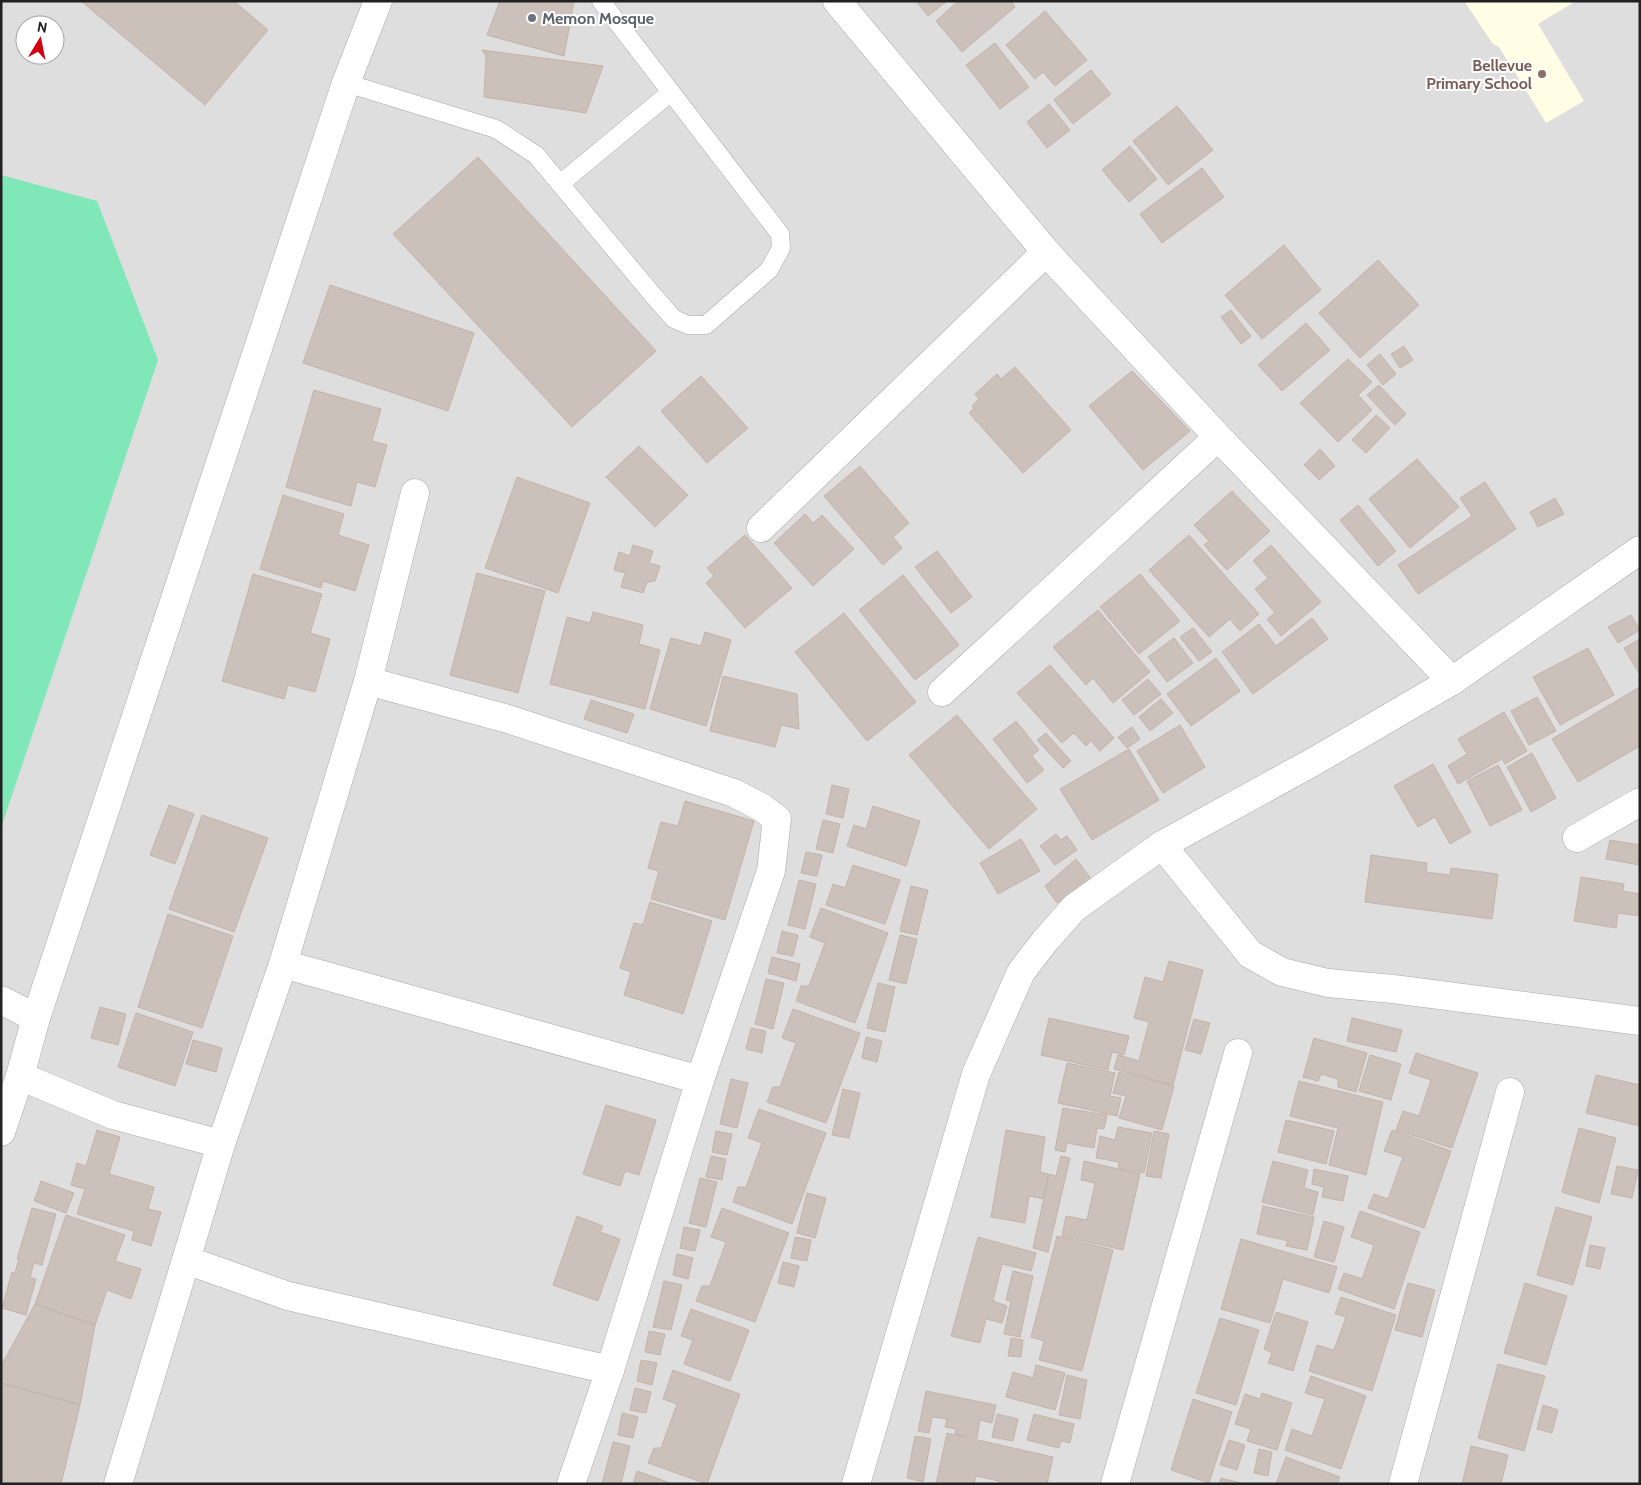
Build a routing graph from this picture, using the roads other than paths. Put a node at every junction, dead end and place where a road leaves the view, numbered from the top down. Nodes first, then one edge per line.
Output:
1 (378, 1) edge
2 (601, 1) edge
3 (837, 1) edge
4 (346, 84) junction
5 (671, 92) junction
6 (560, 184) junction
7 (1046, 252) junction
8 (1218, 437) junction
9 (415, 493) dead end
10 (761, 528) dead end
11 (1640, 550) edge
12 (368, 681) junction
13 (1452, 681) junction
14 (942, 692) dead end
15 (1640, 802) edge
16 (1577, 838) dead end
17 (1162, 845) junction
18 (283, 964) junction
19 (1, 1000) edge
20 (36, 1018) junction
21 (1640, 1021) edge
22 (1238, 1053) dead end
23 (20, 1076) junction
24 (700, 1080) junction
25 (1510, 1092) dead end
26 (1, 1132) edge
27 (222, 1144) junction
28 (186, 1260) junction
29 (610, 1370) junction
30 (118, 1484) edge
31 (571, 1484) edge
32 (856, 1484) edge
33 (1116, 1484) edge
34 (1403, 1484) edge

1 - 4 street
2 - 5 lane
3 - 7 street
4 - 6 lane
4 - 20 street
5 - 6 lane
5 - 6 lane
7 - 8 street
7 - 10 street
8 - 13 street
8 - 14 street
9 - 12 street
11 - 13 street
12 - 18 street
12 - 24 street
13 - 17 street
15 - 16 street
17 - 21 street
17 - 32 street
18 - 24 street
18 - 27 street
19 - 20 street
20 - 23 street
22 - 33 street
23 - 26 street
23 - 27 street
24 - 29 street
25 - 34 street
27 - 28 street
28 - 29 street
28 - 30 street
29 - 31 street

